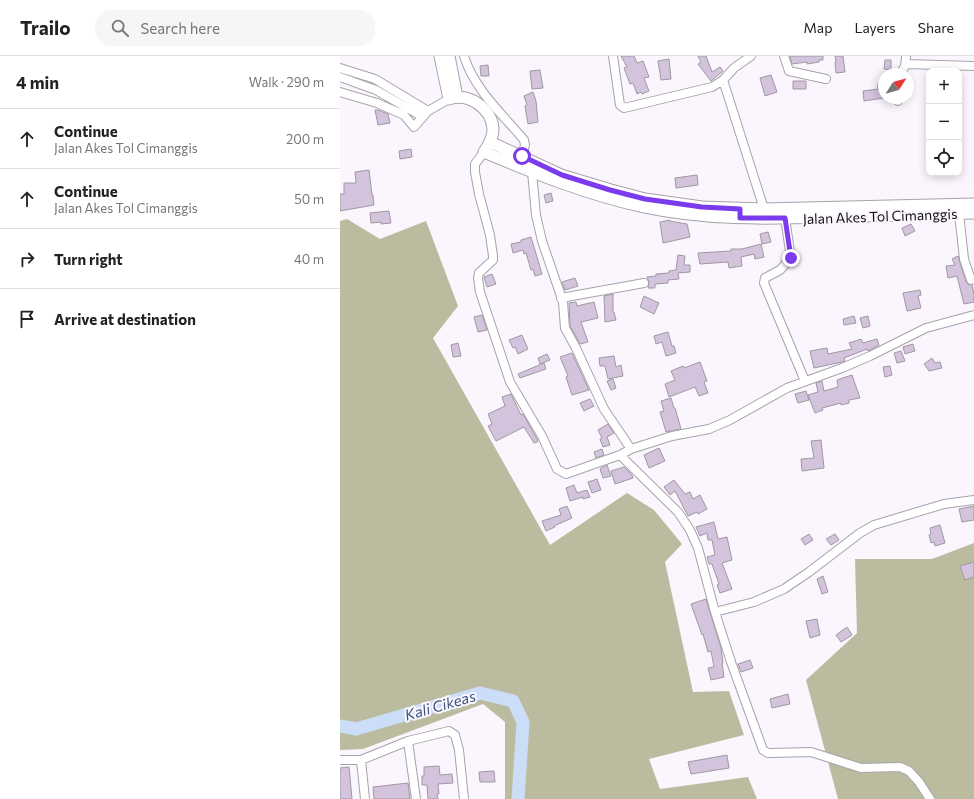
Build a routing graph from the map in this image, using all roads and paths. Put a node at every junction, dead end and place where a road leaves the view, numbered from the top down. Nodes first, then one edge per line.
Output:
1 (440, 56) edge
2 (449, 56) edge
3 (464, 56) edge
4 (613, 56) edge
5 (751, 56) edge
6 (784, 56) edge
7 (906, 60) edge
8 (974, 66) edge
9 (340, 68) edge
10 (340, 77) edge
11 (826, 79) dead end
12 (722, 80) junction
13 (340, 92) edge
14 (453, 98) junction
15 (426, 114) junction
16 (490, 142) junction
17 (484, 152) junction
18 (522, 156) junction
19 (532, 172) junction
20 (974, 204) edge
21 (764, 209) junction
22 (959, 213) junction
23 (974, 213) edge
24 (740, 214) junction
25 (785, 218) junction
26 (971, 280) dead end
27 (644, 283) dead end
28 (561, 298) junction
29 (974, 315) edge
30 (805, 381) junction
31 (631, 449) junction
32 (620, 455) junction
33 (974, 500) edge
34 (715, 612) junction
35 (408, 740) junction
36 (340, 760) edge
37 (361, 760) junction
38 (365, 799) edge
39 (416, 799) edge
40 (464, 799) edge
41 (930, 799) edge

1 - 14 main road
2 - 14 main road
3 - 18 street
4 - 12 street
5 - 12 street
6 - 11 street
7 - 8 street
9 - 15 street
10 - 15 street
12 - 21 street
13 - 15 street
14 - 15 street
14 - 16 main road
16 - 17 main road
16 - 18 main road, Jalan Akes Tol Cimanggis
17 - 19 main road, Jalan Akes Tol Cimanggis
17 - 32 street
18 - 24 main road, Jalan Akes Tol Cimanggis
19 - 24 main road, Jalan Akes Tol Cimanggis
19 - 28 street
20 - 21 main road, Jalan Akes Tol Cimanggis
21 - 24 main road, Jalan Akes Tol Cimanggis
22 - 23 main road, Jalan Akes Tol Cimanggis
22 - 25 main road, Jalan Akes Tol Cimanggis
22 - 26 street
24 - 25 main road, Jalan Akes Tol Cimanggis
25 - 30 street
27 - 28 street
28 - 31 street
29 - 30 street
30 - 31 street
31 - 32 street
32 - 34 street
33 - 34 street
34 - 41 street
35 - 37 street
35 - 39 street
35 - 40 street
36 - 37 street
37 - 38 street

